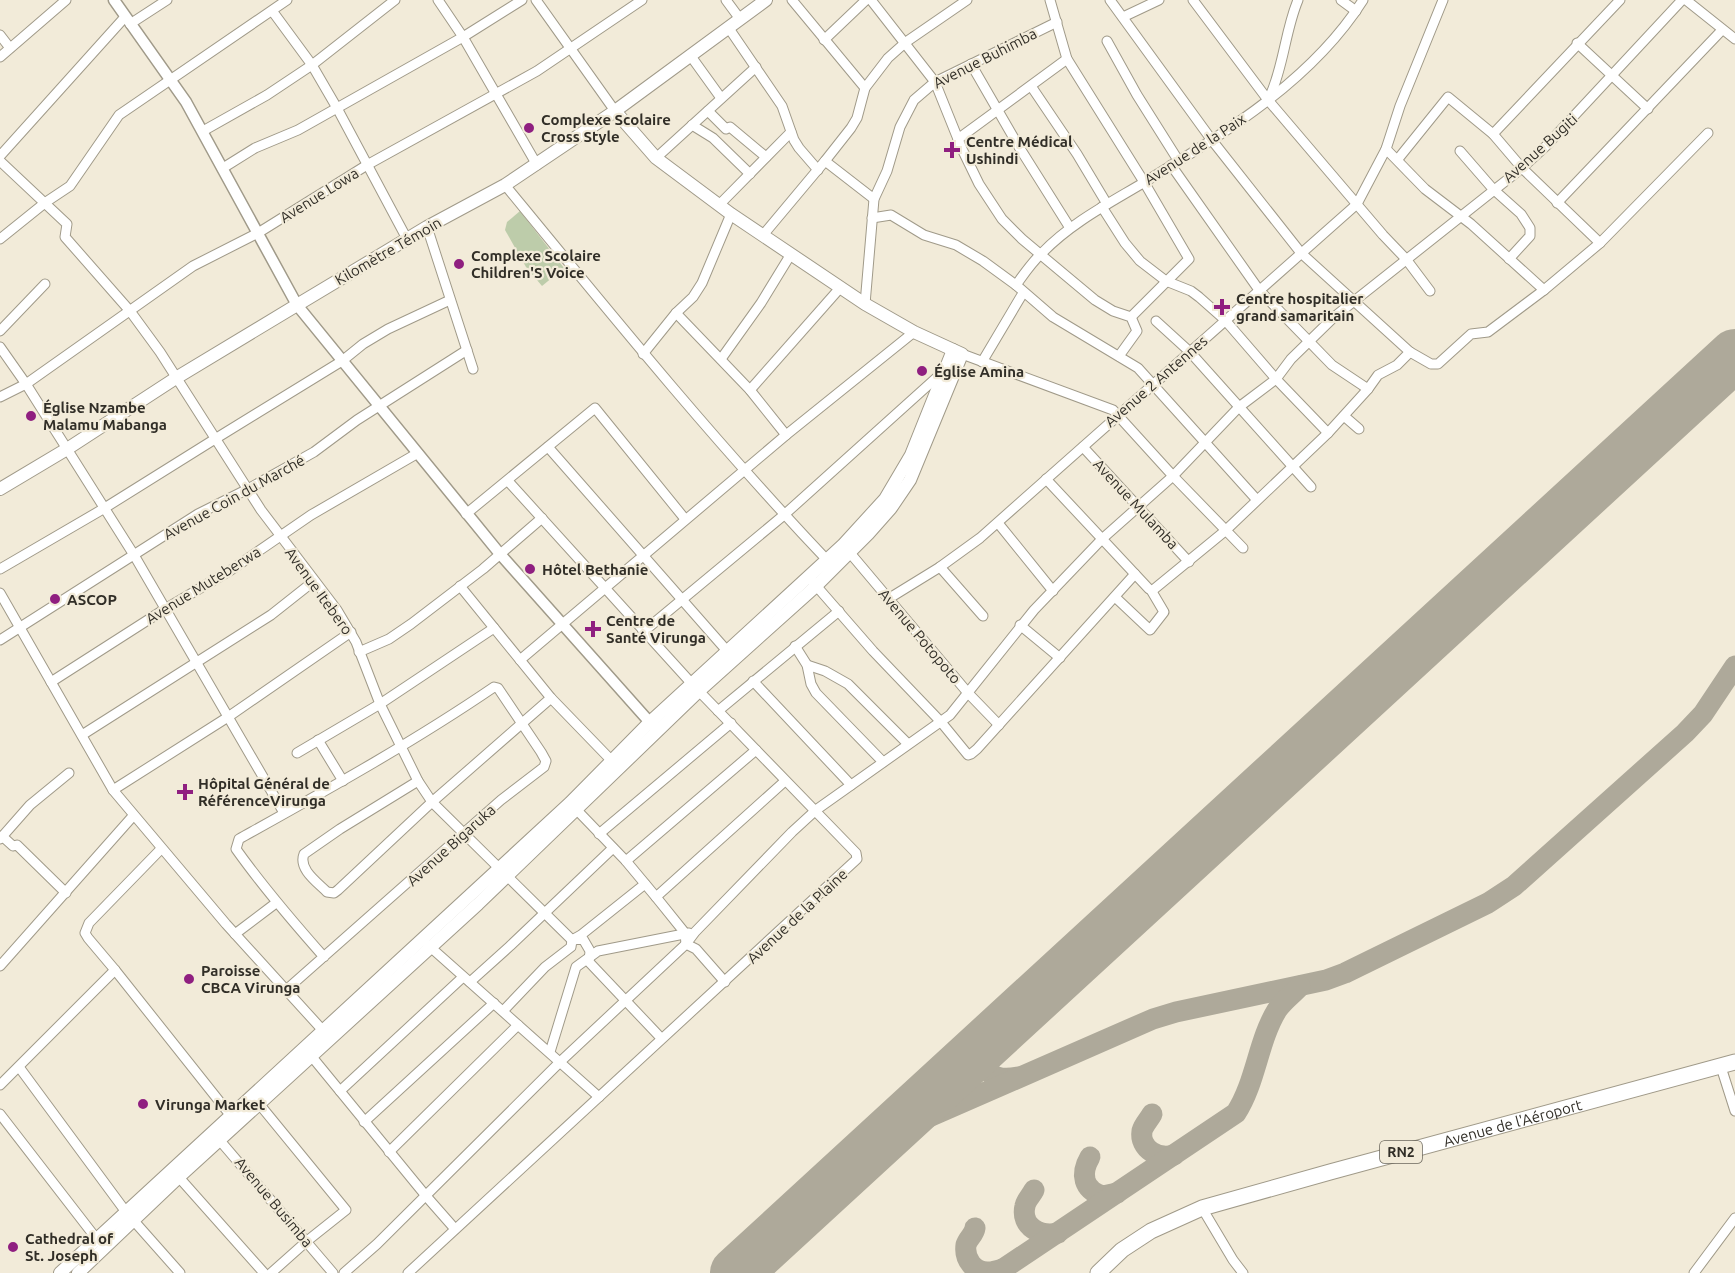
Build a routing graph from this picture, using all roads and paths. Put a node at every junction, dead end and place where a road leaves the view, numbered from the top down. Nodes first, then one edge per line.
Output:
1 (66, 0) edge
2 (114, 0) edge
3 (167, 0) edge
4 (288, 0) edge
5 (395, 0) edge
6 (438, 0) edge
7 (522, 0) edge
8 (536, 0) edge
9 (642, 0) edge
10 (726, 0) edge
11 (766, 0) edge
12 (792, 0) edge
13 (866, 0) edge
14 (871, 0) edge
15 (1050, 0) edge
16 (1110, 0) edge
17 (1159, 0) edge
18 (1193, 0) edge
19 (1298, 0) edge
20 (1341, 0) edge
21 (1363, 0) edge
22 (1443, 0) edge
23 (1620, 0) edge
24 (1684, 0) edge
25 (963, 1) edge
26 (1356, 11) junction
27 (273, 12) junction
28 (1123, 17) junction
29 (740, 19) junction
30 (128, 20) junction
31 (1057, 22) junction
32 (728, 27) junction
33 (1722, 30) junction
34 (0, 35) edge
35 (463, 37) junction
36 (1735, 39) edge
37 (824, 40) junction
38 (1107, 41) dead end
39 (906, 42) junction
40 (1577, 43) junction
41 (10, 48) junction
42 (569, 48) junction
43 (690, 55) junction
44 (0, 57) edge
45 (1067, 59) junction
46 (971, 64) junction
47 (312, 65) junction
48 (756, 67) junction
49 (1612, 77) junction
50 (172, 80) junction
51 (935, 82) junction
52 (1031, 86) junction
53 (865, 88) junction
54 (496, 93) junction
55 (722, 98) junction
56 (1268, 100) junction
57 (337, 108) junction
58 (1648, 109) junction
59 (615, 111) junction
60 (708, 111) junction
61 (997, 111) junction
62 (692, 125) junction
63 (203, 131) junction
64 (791, 132) junction
65 (1708, 133) dead end
66 (1493, 134) junction
67 (958, 139) junction
68 (1211, 139) junction
69 (1386, 149) junction
70 (1460, 152) dead end
71 (0, 156) edge
72 (766, 157) junction
73 (656, 158) junction
74 (1398, 159) junction
75 (0, 161) edge
76 (825, 162) junction
77 (1175, 162) junction
78 (367, 165) junction
79 (537, 165) junction
80 (223, 168) junction
81 (1522, 168) junction
82 (818, 170) junction
83 (750, 174) junction
84 (1144, 182) junction
85 (505, 185) junction
86 (1493, 189) junction
87 (873, 199) junction
88 (46, 202) junction
89 (1557, 203) junction
90 (1356, 204) junction
91 (719, 205) junction
92 (1105, 206) junction
93 (731, 214) junction
94 (1461, 217) junction
95 (872, 219) junction
96 (427, 227) junction
97 (1070, 228) junction
98 (258, 233) junction
99 (763, 235) junction
100 (0, 239) edge
101 (407, 239) junction
102 (1600, 243) junction
103 (1041, 253) junction
104 (1301, 253) junction
105 (791, 254) junction
106 (1406, 259) junction
107 (1509, 259) junction
108 (1166, 281) junction
109 (45, 284) dead end
110 (1016, 285) junction
111 (840, 288) junction
112 (1259, 290) junction
113 (1544, 290) junction
114 (1430, 291) dead end
115 (1023, 293) junction
116 (450, 300) junction
117 (1353, 300) junction
118 (865, 304) junction
119 (297, 305) junction
120 (130, 311) junction
121 (676, 314) junction
122 (1131, 317) junction
123 (1156, 321) dead end
124 (1225, 321) junction
125 (0, 331) edge
126 (914, 332) junction
127 (1309, 341) junction
128 (0, 347) edge
129 (467, 351) junction
130 (957, 352) junction
131 (1190, 352) junction
132 (1410, 352) junction
133 (643, 354) junction
134 (1119, 356) junction
135 (721, 358) junction
136 (342, 361) junction
137 (982, 362) junction
138 (946, 368) junction
139 (473, 369) dead end
140 (176, 378) junction
141 (1276, 379) junction
142 (1153, 383) junction
143 (26, 384) junction
144 (1368, 389) junction
145 (750, 390) junction
146 (0, 397) edge
147 (380, 407) junction
148 (1239, 407) junction
149 (1118, 415) junction
150 (1344, 416) junction
151 (1359, 429) dead end
152 (1328, 433) junction
153 (786, 435) junction
154 (215, 439) junction
155 (1206, 442) junction
156 (548, 447) junction
157 (1083, 447) junction
158 (67, 449) junction
159 (418, 453) junction
160 (1293, 466) junction
161 (744, 470) junction
162 (1173, 476) junction
163 (905, 477) junction
164 (1046, 478) junction
165 (508, 481) junction
166 (1311, 487) dead end
167 (0, 489) edge
168 (248, 489) junction
169 (1257, 500) junction
170 (1139, 507) junction
171 (103, 508) junction
172 (466, 514) junction
173 (784, 514) junction
174 (542, 518) junction
175 (685, 519) junction
176 (998, 523) junction
177 (1226, 531) junction
178 (279, 536) junction
179 (1102, 539) junction
180 (1243, 548) dead end
181 (847, 549) junction
182 (500, 554) junction
183 (134, 555) junction
184 (644, 555) junction
185 (827, 560) junction
186 (1188, 562) junction
187 (940, 567) junction
188 (0, 569) edge
189 (1135, 574) junction
190 (315, 581) junction
191 (812, 582) junction
192 (460, 586) junction
193 (605, 588) junction
194 (1151, 590) junction
195 (1053, 591) junction
196 (0, 593) edge
197 (1115, 597) junction
198 (888, 599) junction
199 (681, 600) junction
200 (165, 609) junction
201 (838, 611) junction
202 (983, 616) dead end
203 (562, 624) junction
204 (1020, 625) junction
205 (20, 627) junction
206 (494, 628) junction
207 (351, 632) junction
208 (643, 632) junction
209 (0, 640) edge
210 (795, 646) junction
211 (360, 652) junction
212 (728, 652) junction
213 (1060, 658) junction
214 (520, 660) junction
215 (197, 663) junction
216 (807, 665) junction
217 (753, 681) junction
218 (51, 682) junction
219 (696, 688) junction
220 (968, 693) junction
221 (552, 698) junction
222 (380, 704) junction
223 (718, 711) junction
224 (228, 717) junction
225 (941, 722) junction
226 (730, 723) junction
227 (523, 724) junction
228 (999, 724) junction
229 (654, 727) junction
230 (82, 735) junction
231 (318, 740) junction
232 (908, 744) junction
233 (401, 746) junction
234 (756, 750) junction
235 (297, 753) dead end
236 (611, 760) junction
237 (883, 762) junction
238 (69, 773) dead end
239 (343, 781) junction
240 (418, 781) junction
241 (785, 781) junction
242 (851, 785) junction
243 (114, 790) junction
244 (432, 802) junction
245 (574, 807) junction
246 (816, 810) junction
247 (284, 813) junction
248 (134, 816) junction
249 (464, 834) junction
250 (599, 834) junction
251 (1, 838) edge
252 (613, 848) junction
253 (161, 849) junction
254 (626, 861) junction
255 (503, 872) junction
256 (645, 884) junction
257 (66, 893) junction
258 (656, 897) junction
259 (276, 903) junction
260 (545, 911) junction
261 (690, 933) junction
262 (235, 934) junction
263 (426, 943) junction
264 (572, 943) junction
265 (686, 944) junction
266 (324, 957) junction
267 (586, 959) junction
268 (1, 964) edge
269 (116, 970) junction
270 (467, 979) junction
271 (725, 982) junction
272 (286, 990) junction
273 (625, 1001) junction
274 (494, 1003) junction
275 (503, 1011) junction
276 (518, 1025) junction
277 (328, 1035) junction
278 (661, 1038) junction
279 (308, 1052) junction
280 (550, 1052) junction
281 (561, 1061) junction
282 (1728, 1064) edge
283 (19, 1067) junction
284 (0, 1085) edge
285 (340, 1091) junction
286 (598, 1097) junction
287 (256, 1100) junction
288 (1735, 1111) edge
289 (0, 1114) edge
290 (235, 1121) junction
291 (364, 1122) junction
292 (217, 1136) junction
293 (389, 1152) junction
294 (176, 1174) junction
295 (426, 1196) junction
296 (1202, 1209) junction
297 (130, 1216) junction
298 (1735, 1218) edge
299 (455, 1229) junction
300 (307, 1241) junction
301 (101, 1243) junction
302 (60, 1273) edge
303 (78, 1273) edge
304 (180, 1273) edge
305 (264, 1273) edge
306 (271, 1273) edge
307 (333, 1273) edge
308 (344, 1273) edge
309 (408, 1273) edge
310 (1098, 1273) edge
311 (1243, 1273) edge
312 (1694, 1273) edge

1 - 41 street
2 - 30 street
3 - 30 street
4 - 27 street
5 - 47 street
6 - 35 street
7 - 35 street
8 - 42 street
9 - 42 street, Avenue Lowa
10 - 29 street
11 - 29 main road, Kilomètre Témoin
12 - 37 street
13 - 37 street
14 - 39 street
15 - 31 street
16 - 28 street
17 - 28 street
18 - 56 street
19 - 56 street
20 - 26 street
21 - 26 street, Avenue de la Paix
22 - 69 street, Avenue 2 Antennes
23 - 40 street
24 - 33 street
24 - 49 street, Avenue Bugiti
25 - 39 street
26 - 56 street, Avenue de la Paix
27 - 47 street
27 - 50 street
28 - 68 street
29 - 32 main road, Kilomètre Témoin
30 - 50 street
30 - 71 street
31 - 45 street
31 - 46 street, Avenue Buhimba
32 - 43 main road, Kilomètre Témoin
32 - 48 street
33 - 36 street
33 - 58 street
34 - 41 street
35 - 54 street
35 - 57 street
37 - 53 street
38 - 77 street
39 - 51 street
39 - 53 street
40 - 49 street
40 - 66 street
41 - 44 street
42 - 54 street, Avenue Lowa
42 - 59 street
43 - 55 street
43 - 59 main road, Kilomètre Témoin
45 - 52 street
45 - 84 street
46 - 51 street, Avenue Buhimba
46 - 61 street
47 - 57 street
47 - 63 street
48 - 55 street
48 - 64 street
49 - 58 street
49 - 81 street, Avenue Bugiti
50 - 63 street
50 - 88 street
51 - 67 street
51 - 87 street, Avenue Buhimba
52 - 61 street
52 - 92 street
53 - 76 street
54 - 78 street, Avenue Lowa
54 - 79 street
55 - 60 street
56 - 68 street, Avenue de la Paix
56 - 90 street
57 - 78 street
57 - 80 street
58 - 89 street
59 - 73 main road
59 - 79 main road, Kilomètre Témoin
60 - 62 street
60 - 72 street
61 - 67 street
61 - 97 street
62 - 73 street
62 - 83 street
63 - 80 street
64 - 72 street
64 - 82 street
65 - 102 street
66 - 74 street
66 - 81 street
67 - 103 street
68 - 77 street, Avenue de la Paix
68 - 104 street
69 - 74 street
69 - 90 street, Avenue 2 Antennes
70 - 86 street
72 - 83 street
73 - 91 main road
74 - 94 street
75 - 88 street, Avenue Itebero
76 - 82 street
76 - 87 street
77 - 84 street, Avenue de la Paix
77 - 112 street
78 - 98 street, Avenue Lowa
78 - 101 street
79 - 85 main road, Kilomètre Témoin
80 - 98 street
81 - 86 street, Avenue Bugiti
81 - 89 street
82 - 99 street
83 - 91 street
84 - 92 street, Avenue de la Paix
84 - 108 street
85 - 96 main road, Kilomètre Témoin
85 - 133 street
86 - 94 street, Avenue Bugiti
86 - 107 street
87 - 95 street, Avenue Buhimba
88 - 100 street
88 - 120 street, Avenue Itebero
89 - 102 street
90 - 104 street, Avenue 2 Antennes
90 - 106 street
91 - 93 main road
92 - 97 street, Avenue de la Paix
92 - 108 street
93 - 99 main road
93 - 121 street
94 - 106 street, Avenue Bugiti
94 - 107 street
95 - 110 street
95 - 118 street, Avenue Buhimba
96 - 101 main road, Kilomètre Témoin
96 - 116 street
97 - 103 street, Avenue de la Paix
98 - 119 street
98 - 120 street, Avenue Lowa
99 - 105 main road
101 - 119 main road, Kilomètre Témoin
102 - 113 street
103 - 110 street, Avenue de la Paix
103 - 122 street
104 - 112 street, Avenue 2 Antennes
104 - 117 street
105 - 111 main road
105 - 135 street
106 - 114 street
106 - 117 street, Avenue Bugiti
107 - 113 street
108 - 122 street
108 - 124 street
109 - 125 street
110 - 115 street
111 - 118 main road
111 - 145 street
112 - 124 street, Avenue 2 Antennes
112 - 127 street
113 - 132 street
115 - 134 street
115 - 137 street
116 - 129 street
116 - 136 street
117 - 127 street, Avenue Bugiti
117 - 132 street
118 - 126 main road
119 - 136 street
119 - 140 main road, Kilomètre Témoin
120 - 140 street, Avenue Itebero
120 - 143 street, Avenue Lowa
121 - 133 street
121 - 135 street
122 - 134 street
123 - 131 street
124 - 131 street, Avenue 2 Antennes
124 - 141 street
126 - 130 main road
126 - 153 street
127 - 141 street, Avenue Bugiti
127 - 144 street
128 - 143 street
129 - 139 street
129 - 147 street, Avenue Coin du Marché
130 - 137 street
130 - 138 main road
130 - 163 main road
131 - 142 street, Avenue 2 Antennes
131 - 148 street
132 - 144 street
133 - 161 street
134 - 142 street
135 - 145 street
136 - 147 street
136 - 154 street
137 - 149 street
138 - 163 main road
138 - 173 street
140 - 154 street, Avenue Itebero
140 - 158 main road, Kilomètre Témoin
141 - 148 street, Avenue Bugiti
141 - 152 street
142 - 149 street, Avenue 2 Antennes
142 - 155 street
143 - 146 street, Avenue Lowa
143 - 158 street
144 - 150 street
145 - 153 street
147 - 159 street
147 - 168 street, Avenue Coin du Marché
148 - 155 street, Avenue Bugiti
148 - 160 street
149 - 157 street, Avenue 2 Antennes
149 - 162 street
150 - 151 street
150 - 152 street
152 - 160 street
153 - 161 street
154 - 168 street, Avenue Itebero
154 - 171 street
155 - 162 street, Avenue Bugiti
155 - 169 street
156 - 165 street
156 - 175 street
156 - 184 street
157 - 164 street, Avenue 2 Antennes
157 - 170 street, Avenue Mulamba
158 - 167 main road, Kilomètre Témoin
158 - 171 street
159 - 172 street
159 - 178 street, Avenue Muteberwa
160 - 166 street
160 - 169 street
161 - 173 street
161 - 175 street
162 - 170 street, Avenue Bugiti
162 - 177 street
163 - 181 main road
164 - 176 street, Avenue 2 Antennes
164 - 179 street
165 - 172 street
165 - 174 street, Avenue de la Plaine
168 - 178 street, Avenue Itebero
168 - 183 street, Avenue Coin du Marché
169 - 177 street
170 - 179 street, Avenue Bugiti
170 - 186 street, Avenue Mulamba
171 - 183 street
171 - 188 street
172 - 182 street
173 - 185 street
173 - 199 street
174 - 182 street
174 - 193 street, Avenue de la Plaine
175 - 184 street
176 - 187 street, Avenue 2 Antennes
176 - 195 street
177 - 180 street
177 - 186 street
178 - 190 street, Avenue Itebero
178 - 200 street, Avenue Muteberwa
179 - 189 street
179 - 195 street, Avenue Bugiti
181 - 185 main road
181 - 191 main road
181 - 198 street, Avenue Potopoto
182 - 192 street
182 - 203 street
183 - 200 street
183 - 205 street, Avenue Coin du Marché
184 - 193 street
184 - 199 street
185 - 191 main road
186 - 194 street
187 - 198 street, Avenue 2 Antennes
187 - 202 street
189 - 194 street
189 - 197 street
190 - 207 street, Avenue Itebero
190 - 215 street
191 - 201 street
191 - 212 main road
191 - 219 main road
192 - 206 street
192 - 211 street
193 - 203 street
193 - 208 street, Avenue de la Plaine
194 - 197 street
195 - 204 street, Avenue Bugiti
196 - 205 street
197 - 213 street
198 - 220 street, Avenue Potopoto
199 - 208 street
199 - 212 street
200 - 215 street
200 - 218 street, Avenue Muteberwa
201 - 210 street
201 - 225 street
203 - 214 street
203 - 229 street
204 - 213 street
204 - 220 street, Avenue Bugiti
205 - 209 street, Avenue Coin du Marché
205 - 218 street
206 - 214 street
206 - 222 street
207 - 211 street, Avenue Itebero
207 - 224 street
208 - 219 street, Avenue de la Plaine
210 - 216 street
210 - 217 street
211 - 222 street, Avenue Itebero
212 - 219 main road
213 - 228 street
214 - 221 street
215 - 224 street
215 - 230 street
216 - 232 street
216 - 237 street
217 - 223 street
217 - 242 street
218 - 230 street
219 - 223 street, Avenue de la Plaine
219 - 229 main road
220 - 225 street, Avenue Bugiti
220 - 228 street, Avenue Potopoto
221 - 227 street
221 - 236 street
222 - 231 street
222 - 233 street, Avenue Itebero
223 - 226 street, Avenue de la Plaine
224 - 243 street
224 - 247 street
225 - 228 street
225 - 232 street, Avenue Bugiti
226 - 234 street, Avenue de la Plaine
226 - 250 street
227 - 233 street, Avenue Bigaruka
227 - 244 street
227 - 249 street, Avenue Bigaruka
229 - 236 main road
229 - 245 main road
230 - 243 street
231 - 235 street
231 - 239 street
232 - 237 street, Avenue Bugiti
233 - 239 street
233 - 240 street, Avenue Itebero
234 - 241 street, Avenue de la Plaine
234 - 254 street
236 - 245 main road
237 - 242 street, Avenue Bugiti
238 - 251 street
239 - 247 street
240 - 244 street, Avenue Itebero
240 - 244 street
241 - 246 street, Avenue de la Plaine
241 - 258 street
242 - 246 street, Avenue Bugiti
243 - 248 street
244 - 249 street, Avenue Itebero
245 - 250 street
245 - 255 main road
246 - 261 street, Avenue Bugiti
246 - 271 street, Avenue de la Plaine
247 - 259 street
248 - 253 street
248 - 257 street
249 - 255 street, Avenue Itebero
249 - 266 street, Avenue Bigaruka
250 - 252 street
251 - 257 street
252 - 254 street
252 - 260 street
253 - 262 street
253 - 269 street
254 - 256 street
255 - 260 street, Avenue Itebero
255 - 263 main road
256 - 258 street
256 - 264 street
257 - 268 street
258 - 261 street
259 - 262 street
259 - 266 street
260 - 264 street, Avenue Itebero
260 - 270 street
261 - 265 street, Avenue Bugiti
261 - 267 street
262 - 272 street
263 - 270 street
263 - 277 main road
264 - 267 street
264 - 267 street, Avenue Itebero
264 - 275 street
265 - 271 street
265 - 273 street, Avenue Bugiti
266 - 272 street, Avenue Bigaruka
267 - 273 street, Avenue Itebero
267 - 280 street
269 - 283 street
269 - 290 street
270 - 274 street
270 - 285 street
271 - 278 street, Avenue de la Plaine
272 - 277 street
273 - 278 street, Avenue Itebero
273 - 281 street, Avenue Bugiti
274 - 275 street
274 - 291 street
275 - 276 street
276 - 280 street
276 - 293 street
277 - 279 main road
278 - 286 street, Avenue de la Plaine
279 - 285 street
279 - 287 main road
280 - 281 street
281 - 286 street
281 - 295 street, Avenue Bugiti
282 - 288 street
282 - 296 highway, Avenue de l'Aéroport / RN2
283 - 284 street
283 - 297 street
285 - 291 street
286 - 299 street, Avenue de la Plaine
287 - 290 main road
287 - 300 street
289 - 301 street
290 - 292 main road
291 - 293 street
292 - 294 main road
292 - 300 street, Avenue Busimba
293 - 295 street
294 - 297 main road
294 - 305 street
295 - 299 street
295 - 308 street, Avenue Bugiti
296 - 310 highway, Avenue de l'Aéroport / RN2
296 - 311 street
297 - 301 main road
297 - 304 street
298 - 312 street
299 - 309 street, Avenue de la Plaine
300 - 306 street
300 - 307 street, Avenue Busimba
301 - 302 main road
301 - 303 main road

